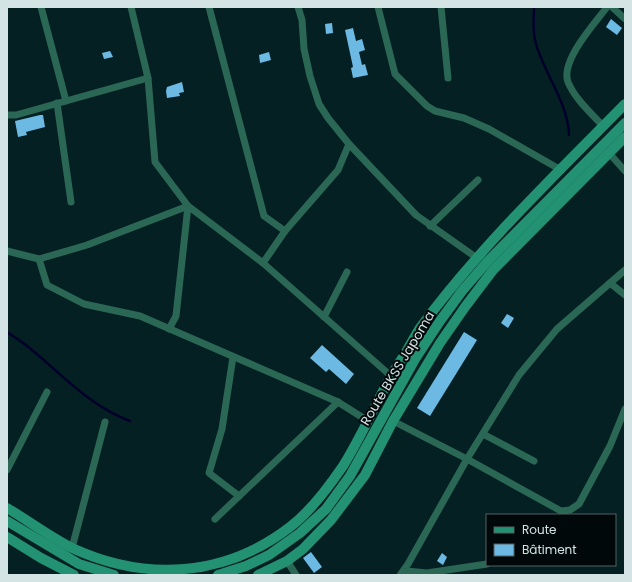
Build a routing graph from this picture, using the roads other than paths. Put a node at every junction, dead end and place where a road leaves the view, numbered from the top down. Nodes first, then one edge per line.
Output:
1 (41, 7) edge
2 (131, 7) edge
3 (209, 7) edge
4 (298, 7) edge
5 (378, 7) edge
6 (441, 7) edge
7 (607, 7) edge
8 (612, 7) edge
9 (625, 19) edge
10 (148, 78) junction
11 (448, 78) dead end
12 (66, 100) junction
13 (56, 103) junction
14 (625, 104) edge
15 (7, 115) edge
16 (625, 123) edge
17 (603, 126) junction
18 (625, 137) edge
19 (349, 144) junction
20 (609, 153) junction
21 (561, 170) junction
22 (625, 171) edge
23 (478, 180) dead end
24 (71, 202) dead end
25 (188, 206) junction
26 (430, 226) junction
27 (285, 230) junction
28 (7, 251) edge
29 (39, 258) junction
30 (477, 258) junction
31 (263, 263) junction
32 (625, 270) edge
33 (347, 272) dead end
34 (610, 283) junction
35 (625, 295) edge
36 (324, 317) junction
37 (169, 329) junction
38 (232, 357) junction
39 (392, 376) junction
40 (47, 392) dead end
41 (338, 402) junction
42 (625, 409) edge
43 (368, 421) junction
44 (393, 421) junction
45 (105, 422) dead end
46 (483, 434) junction
47 (467, 459) junction
48 (534, 460) dead end
49 (7, 470) edge
50 (239, 496) junction
51 (7, 508) edge
52 (215, 519) dead end
53 (7, 521) edge
54 (7, 537) edge
55 (72, 548) junction
56 (288, 561) junction
57 (486, 564) edge
58 (407, 570) edge
59 (74, 575) edge
60 (114, 575) edge
61 (218, 575) edge
62 (258, 575) edge
63 (296, 575) edge
64 (400, 575) edge

1 - 12 street
2 - 10 street
3 - 27 street
4 - 19 street
5 - 21 street
6 - 11 street
7 - 17 street
8 - 9 street
10 - 12 street
10 - 25 street
12 - 13 street
13 - 15 street
13 - 24 street
14 - 17 main road
16 - 61 main road, Route BKSS Japoma
17 - 21 main road
18 - 20 main road
19 - 26 street
19 - 27 street
20 - 22 street
20 - 44 main road
21 - 30 main road
23 - 26 street
25 - 29 street
25 - 31 street
25 - 37 street
26 - 30 street
27 - 31 street
28 - 29 street
29 - 37 street
30 - 39 main road
31 - 36 street
32 - 34 street
33 - 36 street
34 - 35 street
34 - 46 street
36 - 39 street
37 - 38 street
38 - 41 street
38 - 50 street
39 - 43 main road
40 - 49 street
41 - 43 street
41 - 50 street
42 - 47 street
43 - 55 main road
44 - 47 street
44 - 56 main road
45 - 55 street
46 - 47 street
46 - 48 street
47 - 58 street
50 - 52 street
51 - 55 main road
53 - 60 main road
54 - 59 main road
56 - 62 main road
56 - 63 street
57 - 58 street
58 - 64 street

